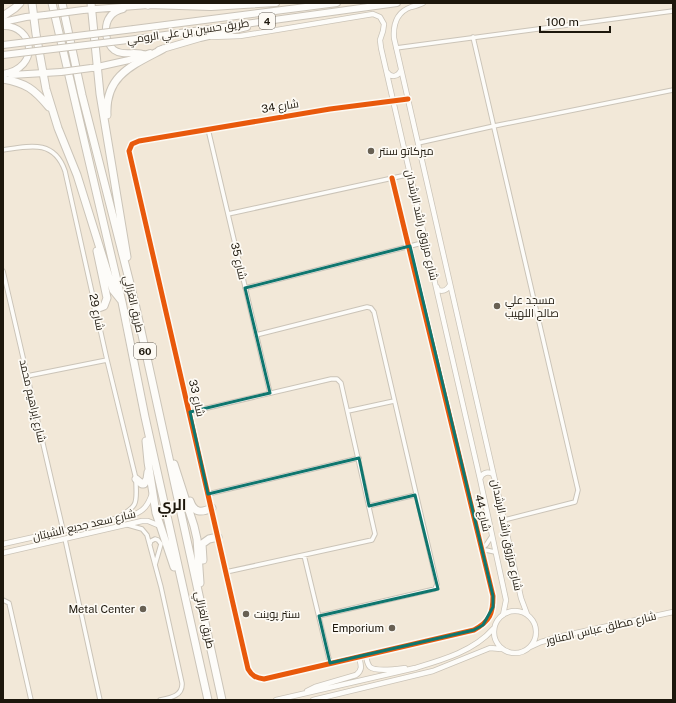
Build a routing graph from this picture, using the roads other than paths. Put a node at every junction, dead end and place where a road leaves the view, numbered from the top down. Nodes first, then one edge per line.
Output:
1 (20, 3) edge
2 (32, 3) edge
3 (52, 3) edge
4 (62, 3) edge
5 (276, 3) edge
6 (337, 3) edge
7 (397, 3) edge
8 (423, 3) edge
9 (146, 4) edge
10 (91, 6) edge
11 (673, 11) edge
12 (3, 16) edge
13 (34, 16) junction
14 (287, 18) junction
15 (3, 22) edge
16 (3, 26) edge
17 (382, 34) junction
18 (473, 37) junction
19 (200, 38) junction
20 (394, 38) junction
21 (3, 45) edge
22 (396, 48) junction
23 (163, 49) junction
24 (3, 55) edge
25 (145, 55) junction
26 (94, 67) junction
27 (401, 70) junction
28 (386, 72) junction
29 (43, 73) junction
30 (3, 74) edge
31 (3, 79) edge
32 (673, 90) edge
33 (408, 99) junction
34 (393, 101) junction
35 (52, 110) junction
36 (494, 126) junction
37 (208, 129) junction
38 (157, 138) joint
39 (418, 143) junction
40 (109, 145) junction
41 (3, 150) edge
42 (411, 174) junction
43 (392, 178) junction
44 (228, 214) junction
45 (96, 237) junction
46 (426, 242) junction
47 (410, 246) junction
48 (3, 271) edge
49 (450, 285) junction
50 (436, 287) junction
51 (245, 288) junction
52 (122, 302) junction
53 (134, 303) junction
54 (96, 309) junction
55 (256, 335) junction
56 (107, 360) junction
57 (27, 376) junction
58 (270, 393) junction
59 (394, 401) junction
60 (348, 411) junction
61 (190, 412) junction
62 (145, 416) junction
63 (164, 437) junction
64 (359, 458) junction
65 (148, 462) junction
66 (494, 477) junction
67 (136, 479) junction
68 (179, 479) junction
69 (480, 479) junction
70 (153, 491) junction
71 (208, 494) junction
72 (415, 495) junction
73 (369, 506) junction
74 (212, 508) junction
75 (117, 518) junction
76 (504, 520) junction
77 (94, 523) junction
78 (125, 525) junction
79 (160, 526) junction
80 (74, 528) junction
81 (63, 530) junction
82 (96, 532) junction
83 (492, 536) junction
84 (75, 537) junction
85 (218, 537) junction
86 (64, 539) junction
87 (3, 544) edge
88 (150, 545) junction
89 (481, 549) junction
90 (495, 552) junction
91 (3, 553) edge
92 (304, 555) junction
93 (155, 566) junction
94 (226, 572) junction
95 (200, 578) junction
96 (3, 600) edge
97 (200, 600) junction
98 (186, 603) junction
99 (673, 612) edge
100 (503, 614) junction
101 (527, 614) junction
102 (319, 616) junction
103 (494, 629) junction
104 (530, 647) junction
105 (501, 649) junction
106 (366, 656) junction
107 (359, 657) junction
108 (330, 663) junction
109 (415, 668) junction
110 (258, 678) joint
111 (298, 695) junction
112 (31, 700) edge
113 (100, 700) edge
114 (160, 700) edge
115 (208, 700) edge
116 (222, 700) edge
117 (276, 700) edge
118 (313, 700) edge

1 - 12 highway
2 - 13 highway
3 - 52 highway, طريق الغزالي / 60
4 - 53 highway, طريق الغزالي / 60
5 - 9 highway
6 - 21 highway, طريق حسين بن علي الرومي / 4, bridge
7 - 14 highway, طريق حسين بن علي الرومي / 4
8 - 20 street, شارع مرزوق راشد الرشدان
9 - 10 highway
9 - 25 highway
10 - 13 highway, bridge
10 - 26 highway
11 - 18 street
13 - 15 highway
13 - 29 highway
14 - 19 highway
14 - 24 highway, طريق حسين بن علي الرومي / 4, bridge
16 - 30 highway
17 - 19 street, شارع مرزوق راشد الرشدان
17 - 20 street
17 - 28 street, شارع مرزوق راشد الرشدان
18 - 22 street
18 - 36 street
19 - 23 highway
20 - 22 street, شارع مرزوق راشد الرشدان
22 - 27 street, شارع مرزوق راشد الرشدان
23 - 25 highway
23 - 40 highway
25 - 26 highway
26 - 29 highway, bridge
26 - 40 highway
27 - 28 street
27 - 33 street, شارع مرزوق راشد الرشدان
28 - 34 street, شارع مرزوق راشد الرشدان
29 - 30 highway
29 - 35 highway
31 - 35 highway
32 - 36 street
33 - 34 street, شارع 34
33 - 39 street, شارع مرزوق راشد الرشدان
34 - 37 street, شارع 34
34 - 42 street, شارع مرزوق راشد الرشدان
35 - 45 highway
36 - 39 street
36 - 76 street
37 - 38 street, شارع 34
37 - 44 street, شارع 35
38 - 61 street, شارع 33
39 - 49 street, شارع مرزوق راشد الرشدان
40 - 53 highway
41 - 54 street, شارع 29
42 - 43 street
42 - 46 street, شارع مرزوق راشد الرشدان
43 - 44 street
43 - 47 street, شارع 44
44 - 51 street, شارع 35
45 - 52 highway
45 - 54 highway
46 - 47 street
46 - 50 street, شارع مرزوق راشد الرشدان
47 - 51 street
47 - 89 street, شارع 44
48 - 57 street, شارع إبراهيم محمد
49 - 50 street
49 - 66 street, شارع مرزوق راشد الرشدان
50 - 69 street, شارع مرزوق راشد الرشدان
51 - 55 street, شارع 35
52 - 62 highway, طريق الغزالي / 60
53 - 63 highway, طريق الغزالي / 60
54 - 56 street, شارع 29
55 - 58 street, شارع 35
55 - 59 street
56 - 57 street
56 - 67 street, شارع 29
57 - 81 street, شارع إبراهيم محمد
58 - 60 street
58 - 61 street
59 - 60 street
59 - 72 street
60 - 64 street
61 - 71 street, شارع 33
62 - 65 highway
62 - 98 highway, طريق الغزالي / 60
63 - 68 highway
63 - 97 highway, طريق الغزالي / 60
64 - 71 street
64 - 73 street
65 - 67 highway
65 - 70 highway
66 - 69 street
66 - 76 street, شارع مرزوق راشد الرشدان
67 - 75 street, شارع 29
68 - 74 highway
68 - 95 highway
69 - 83 street, شارع مرزوق راشد الرشدان
70 - 75 street, شارع سعد جديع الشيتان
70 - 79 highway
71 - 74 street, شارع 33
72 - 73 street
72 - 102 street
73 - 92 street
74 - 85 street, شارع 33
75 - 77 street, شارع سعد جديع الشيتان
76 - 101 street, شارع مرزوق راشد الرشدان
77 - 80 street, شارع سعد جديع الشيتان
77 - 82 street
78 - 79 street, شارع سعد جديع الشيتان
78 - 82 street, شارع سعد جديع الشيتان
78 - 88 street
79 - 98 highway
80 - 81 street, شارع سعد جديع الشيتان
80 - 84 street
81 - 87 street, شارع سعد جديع الشيتان
82 - 84 street, شارع سعد جديع الشيتان
83 - 89 street, شارع 44
83 - 90 street, شارع مرزوق راشد الرشدان
84 - 86 street, شارع سعد جديع الشيتان
85 - 94 street, شارع 33
85 - 95 highway
86 - 91 street, شارع سعد جديع الشيتان
86 - 113 street
88 - 93 street
88 - 93 street
89 - 90 street, شارع 44
89 - 106 street, شارع 44
90 - 100 street, شارع مرزوق راشد الرشدان
92 - 94 street
92 - 102 street
93 - 114 street
94 - 110 street, شارع 33
95 - 97 highway
96 - 112 street
97 - 116 highway, طريق الغزالي / 60
98 - 115 highway, طريق الغزالي / 60
99 - 104 street, شارع مطلق عباس المناور
100 - 101 street
100 - 103 street
101 - 104 street
102 - 108 street
103 - 105 street
103 - 109 street
104 - 105 street
105 - 118 street
106 - 107 street, شارع 44
106 - 109 street
107 - 108 street, شارع 44
107 - 111 street
108 - 110 street, شارع 44
109 - 111 street
111 - 117 street

